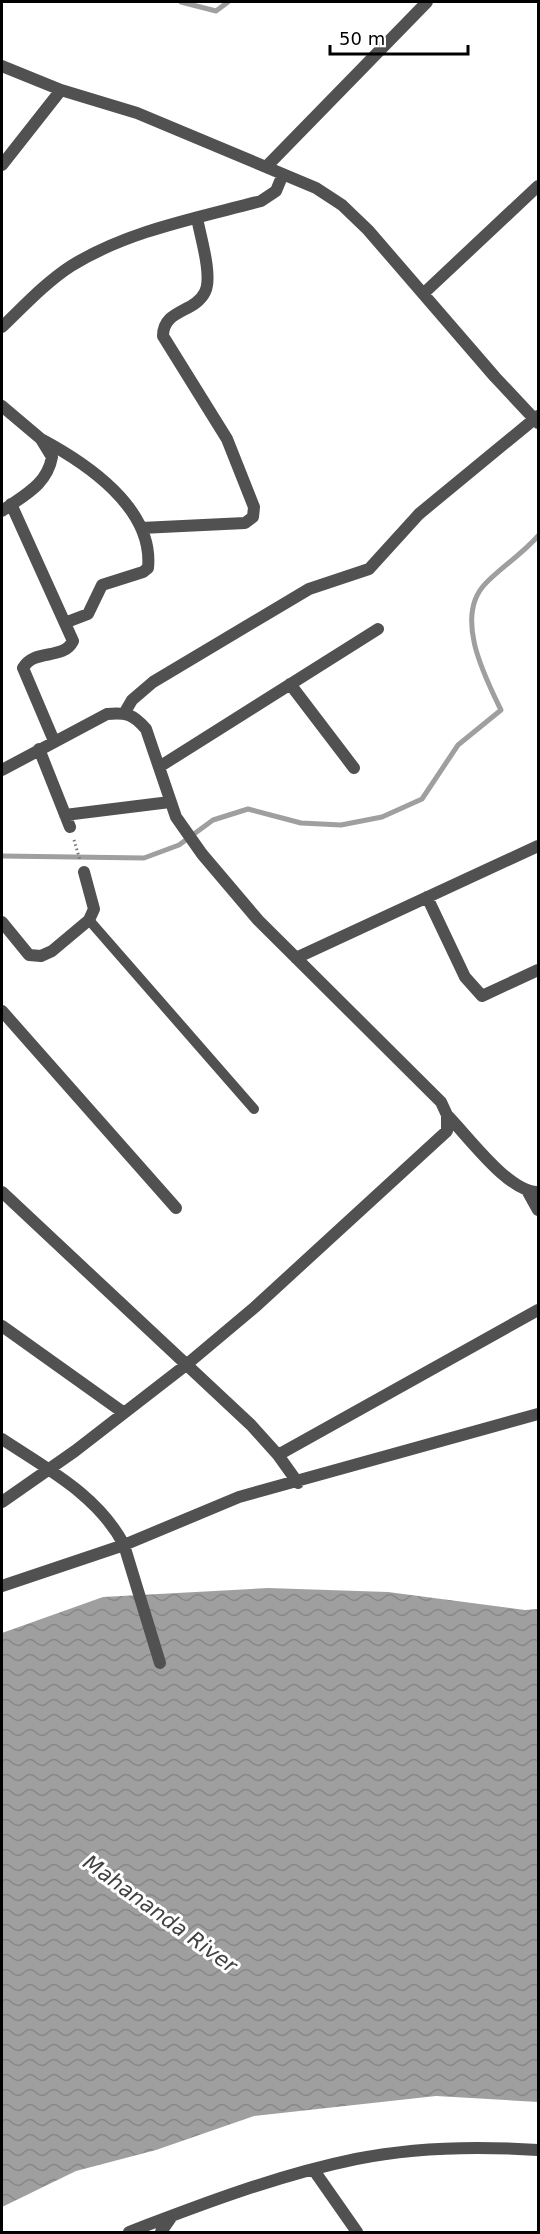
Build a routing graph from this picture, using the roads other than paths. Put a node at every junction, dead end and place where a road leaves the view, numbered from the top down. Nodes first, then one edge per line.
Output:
1 (427, 2) edge
2 (2, 66) edge
3 (61, 90) junction
4 (2, 165) edge
5 (266, 167) junction
6 (283, 174) junction
7 (538, 186) edge
8 (197, 218) junction
9 (423, 294) junction
10 (2, 327) edge
11 (2, 406) edge
12 (537, 419) edge
13 (41, 439) junction
14 (6, 507) edge
15 (141, 528) junction
16 (67, 622) junction
17 (378, 629) dead end
18 (290, 684) junction
19 (125, 712) junction
20 (54, 741) junction
21 (39, 749) junction
22 (159, 767) junction
23 (354, 768) dead end
24 (2, 770) edge
25 (170, 802) junction
26 (538, 846) edge
27 (84, 872) road end
28 (427, 897) junction
29 (89, 920) junction
30 (2, 922) edge
31 (296, 958) junction
32 (538, 970) edge
33 (2, 1011) edge
34 (254, 1109) dead end
35 (447, 1115) junction
36 (2, 1192) edge
37 (533, 1192) edge
38 (176, 1208) dead end
39 (538, 1210) edge
40 (538, 1310) edge
41 (2, 1326) edge
42 (186, 1365) junction
43 (124, 1413) junction
44 (538, 1414) edge
45 (2, 1439) edge
46 (278, 1455) junction
47 (48, 1469) junction
48 (298, 1483) junction
49 (2, 1502) edge
50 (124, 1545) junction
51 (2, 1586) edge
52 (160, 1664) dead end
53 (538, 2150) edge
54 (314, 2169) junction
55 (172, 2216) junction
56 (129, 2232) edge
57 (161, 2232) edge
58 (357, 2232) edge

1 - 5 street
2 - 3 street
3 - 4 street
3 - 5 street
5 - 6 street
6 - 8 street
6 - 9 street
7 - 9 street
8 - 10 street
8 - 15 street
9 - 12 street
11 - 13 street
12 - 19 street
13 - 14 street
13 - 15 street
14 - 16 street
15 - 16 street
16 - 20 street
17 - 18 street
18 - 22 street
18 - 23 street
19 - 20 street
19 - 22 street
20 - 21 street
21 - 24 street
21 - 25 street
22 - 25 street
25 - 31 street
26 - 28 street
27 - 29 street
28 - 31 street
28 - 32 street
29 - 30 street
29 - 34 lane
31 - 35 street
33 - 38 street
35 - 37 street
35 - 42 street
36 - 42 street
37 - 39 street
40 - 46 street
41 - 43 street
42 - 43 street
42 - 46 street
43 - 47 street
44 - 48 street
45 - 47 street
46 - 48 street
47 - 49 street
47 - 50 street
48 - 50 street
50 - 51 street
50 - 52 street
53 - 54 street
54 - 55 street
54 - 58 street
55 - 56 street
55 - 57 street

